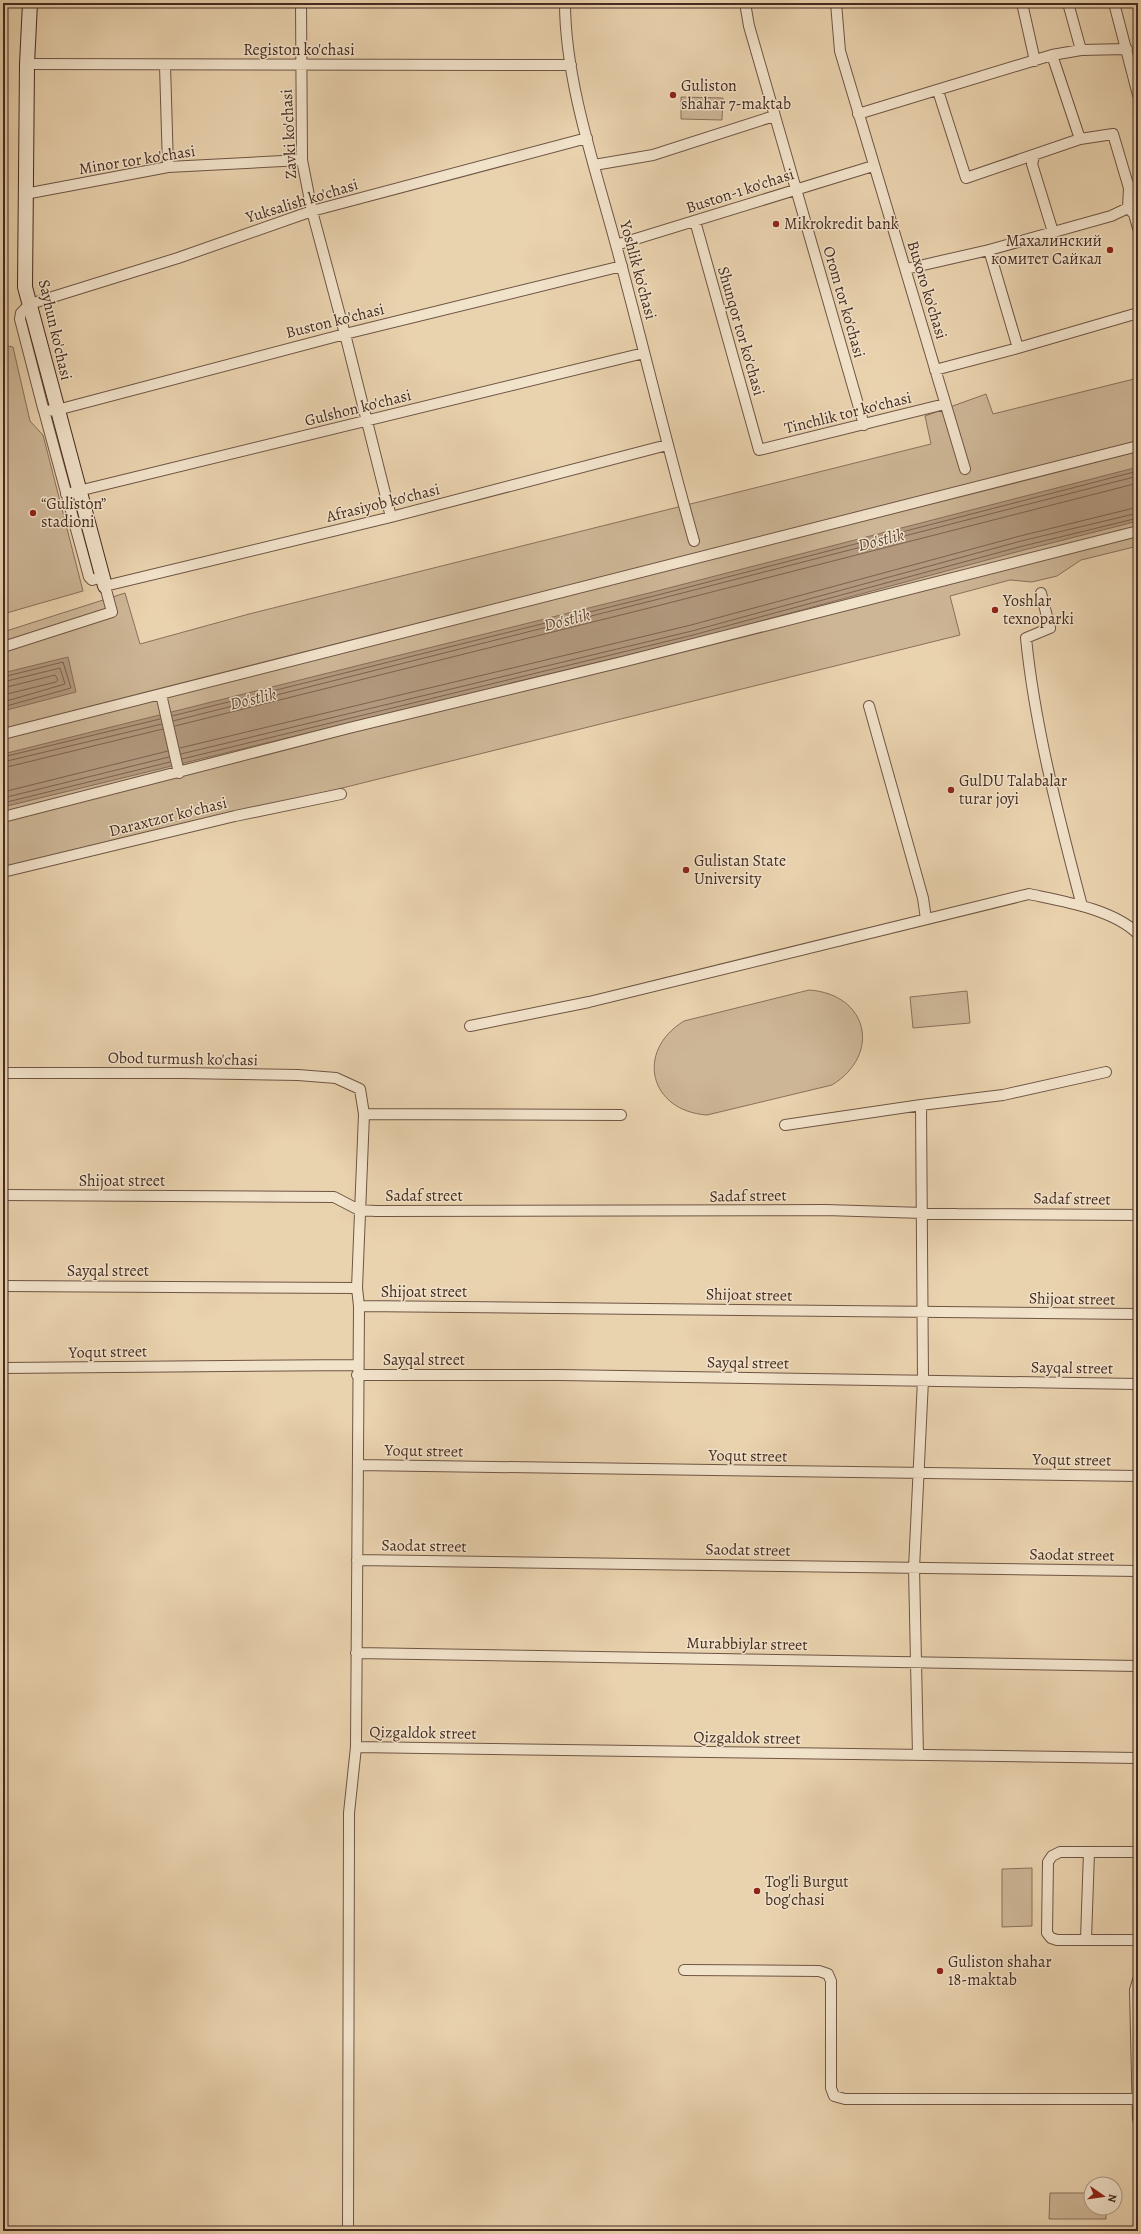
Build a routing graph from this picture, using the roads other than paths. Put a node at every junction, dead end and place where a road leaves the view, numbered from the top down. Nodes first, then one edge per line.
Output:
1 (30, 3) edge
2 (301, 3) edge
3 (565, 3) edge
4 (745, 3) edge
5 (836, 3) edge
6 (1022, 3) edge
7 (1068, 3) edge
8 (1114, 3) edge
9 (1127, 49) junction
10 (1081, 50) junction
11 (1052, 55) junction
12 (1035, 61) junction
13 (26, 64) junction
14 (165, 65) junction
15 (571, 65) junction
16 (301, 66) junction
17 (938, 91) junction
18 (1138, 96) edge
19 (858, 114) junction
20 (774, 116) junction
21 (587, 138) junction
22 (1080, 139) junction
23 (1034, 156) junction
24 (302, 160) junction
25 (594, 165) junction
26 (873, 166) junction
27 (168, 168) junction
28 (1134, 186) edge
29 (795, 189) junction
30 (25, 194) junction
31 (1128, 208) junction
32 (312, 211) junction
33 (695, 221) junction
34 (1138, 228) edge
35 (1053, 232) junction
36 (616, 245) junction
37 (988, 250) junction
38 (622, 266) junction
39 (906, 269) junction
40 (30, 304) junction
41 (1138, 313) edge
42 (345, 334) junction
43 (1018, 348) junction
44 (644, 354) junction
45 (935, 370) junction
46 (945, 404) junction
47 (50, 410) junction
48 (367, 422) junction
49 (864, 425) junction
50 (667, 445) junction
51 (1138, 446) edge
52 (759, 450) joint
53 (965, 469) dead end
54 (73, 492) junction
55 (391, 517) junction
56 (1138, 531) edge
57 (694, 542) dead end
58 (104, 582) junction
59 (1041, 593) dead end
60 (3, 647) edge
61 (161, 694) junction
62 (869, 706) dead end
63 (3, 734) edge
64 (179, 773) junction
65 (341, 794) dead end
66 (3, 817) edge
67 (3, 872) edge
68 (1082, 906) junction
69 (926, 919) junction
70 (1138, 934) edge
71 (470, 1026) dead end
72 (1106, 1072) dead end
73 (3, 1073) edge
74 (921, 1105) junction
75 (364, 1114) junction
76 (621, 1115) dead end
77 (785, 1126) dead end
78 (3, 1195) edge
79 (358, 1210) junction
80 (922, 1213) junction
81 (1138, 1215) edge
82 (3, 1286) edge
83 (357, 1288) junction
84 (359, 1306) junction
85 (922, 1312) junction
86 (1138, 1314) edge
87 (3, 1368) edge
88 (357, 1370) junction
89 (923, 1380) junction
90 (1138, 1384) edge
91 (358, 1465) junction
92 (918, 1473) junction
93 (1138, 1476) edge
94 (357, 1560) junction
95 (914, 1568) junction
96 (1138, 1571) edge
97 (356, 1653) junction
98 (916, 1662) junction
99 (1138, 1666) edge
100 (356, 1747) junction
101 (918, 1755) junction
102 (1138, 1758) edge
103 (1089, 1852) junction
104 (1138, 1852) edge
105 (1086, 1939) junction
106 (1138, 1940) edge
107 (684, 1970) dead end
108 (1138, 1980) edge
109 (1137, 2099) junction
110 (1138, 2119) edge
111 (348, 2231) edge

1 - 13 street, Sayhun ko'chasi
2 - 16 street, Zavki ko'chasi
3 - 15 street, Yoshlik ko'chasi
4 - 20 street, Orom tor ko'chasi
5 - 19 street, Buxoro ko'chasi
6 - 12 street
7 - 10 street
8 - 9 street
9 - 10 street
9 - 18 street
10 - 11 street
11 - 12 street
11 - 22 street
12 - 17 street
13 - 14 street, Registon ko'chasi
13 - 30 street, Sayhun ko'chasi
14 - 16 street, Registon ko'chasi
14 - 27 street
15 - 16 street, Registon ko'chasi
15 - 21 street, Yoshlik ko'chasi
16 - 24 street, Zavki ko'chasi
17 - 19 street
17 - 23 street
19 - 26 street, Buxoro ko'chasi
20 - 25 street
20 - 29 street, Orom tor ko'chasi
21 - 25 street, Yoshlik ko'chasi
21 - 32 street, Yuksalish ko'chasi
22 - 23 street
22 - 28 street
23 - 35 street
24 - 27 street, Minor tor ko'chasi
24 - 32 street, Zavki ko'chasi
25 - 36 street, Yoshlik ko'chasi
26 - 29 street, Buston-1 ko'chasi
26 - 39 street, Buxoro ko'chasi
27 - 30 street, Minor tor ko'chasi
28 - 31 street
29 - 33 street, Buston-1 ko'chasi
29 - 49 street, Orom tor ko'chasi
30 - 40 street, Sayhun ko'chasi
31 - 34 street
31 - 35 street
32 - 40 street, Yuksalish ko'chasi
32 - 42 street, Zavki ko'chasi
33 - 36 street, Buston-1 ko'chasi
33 - 52 street, Shunqor tor ko'chasi
35 - 37 street
36 - 38 street, Yoshlik ko'chasi
37 - 39 street
37 - 43 street
38 - 42 street, Buston ko'chasi
38 - 44 street, Yoshlik ko'chasi
39 - 45 street, Buxoro ko'chasi
40 - 47 street, Sayhun ko'chasi
41 - 43 street
42 - 47 street, Buston ko'chasi
42 - 48 street, Zavki ko'chasi
43 - 45 street
44 - 48 street, Gulshon ko'chasi
44 - 50 street, Yoshlik ko'chasi
45 - 46 street, Buxoro ko'chasi
46 - 49 street, Tinchlik tor ko'chasi
46 - 53 street, Buxoro ko'chasi
47 - 54 street, Sayhun ko'chasi
48 - 54 street, Gulshon ko'chasi
48 - 55 street, Zavki ko'chasi
49 - 52 street, Tinchlik tor ko'chasi
50 - 55 street, Afrasiyob ko'chasi
50 - 57 street, Yoshlik ko'chasi
51 - 61 street
54 - 58 street, Sayhun ko'chasi
55 - 58 street, Afrasiyob ko'chasi
56 - 64 street
58 - 60 street
59 - 68 street
61 - 63 street
61 - 64 street
62 - 69 street
64 - 66 street
65 - 67 street, Daraxtzor ko'chasi
68 - 69 street
68 - 70 street
69 - 71 street
72 - 74 street
73 - 75 street, Obod turmush ko'chasi
74 - 77 street
74 - 80 street
75 - 76 street
75 - 79 street
78 - 79 street, Shijoat street
79 - 80 street, Sadaf street
79 - 83 street
80 - 81 street, Sadaf street
80 - 85 street
82 - 83 street, Sayqal street
83 - 84 street
84 - 85 street, Shijoat street
84 - 88 street
85 - 86 street, Shijoat street
85 - 89 street
87 - 88 street, Yoqut street
88 - 89 street, Sayqal street
88 - 91 street
89 - 90 street, Sayqal street
89 - 92 street
91 - 92 street, Yoqut street
91 - 94 street
92 - 93 street, Yoqut street
92 - 95 street
94 - 95 street, Saodat street
94 - 97 street
95 - 96 street, Saodat street
95 - 98 street
97 - 98 street, Murabbiylar street
97 - 100 street
98 - 99 street, Murabbiylar street
98 - 101 street
100 - 101 street, Qizgaldok street
100 - 111 street
101 - 102 street, Qizgaldok street
103 - 104 street
103 - 105 street
103 - 105 street
105 - 106 street
107 - 109 street
108 - 109 street
109 - 110 street

